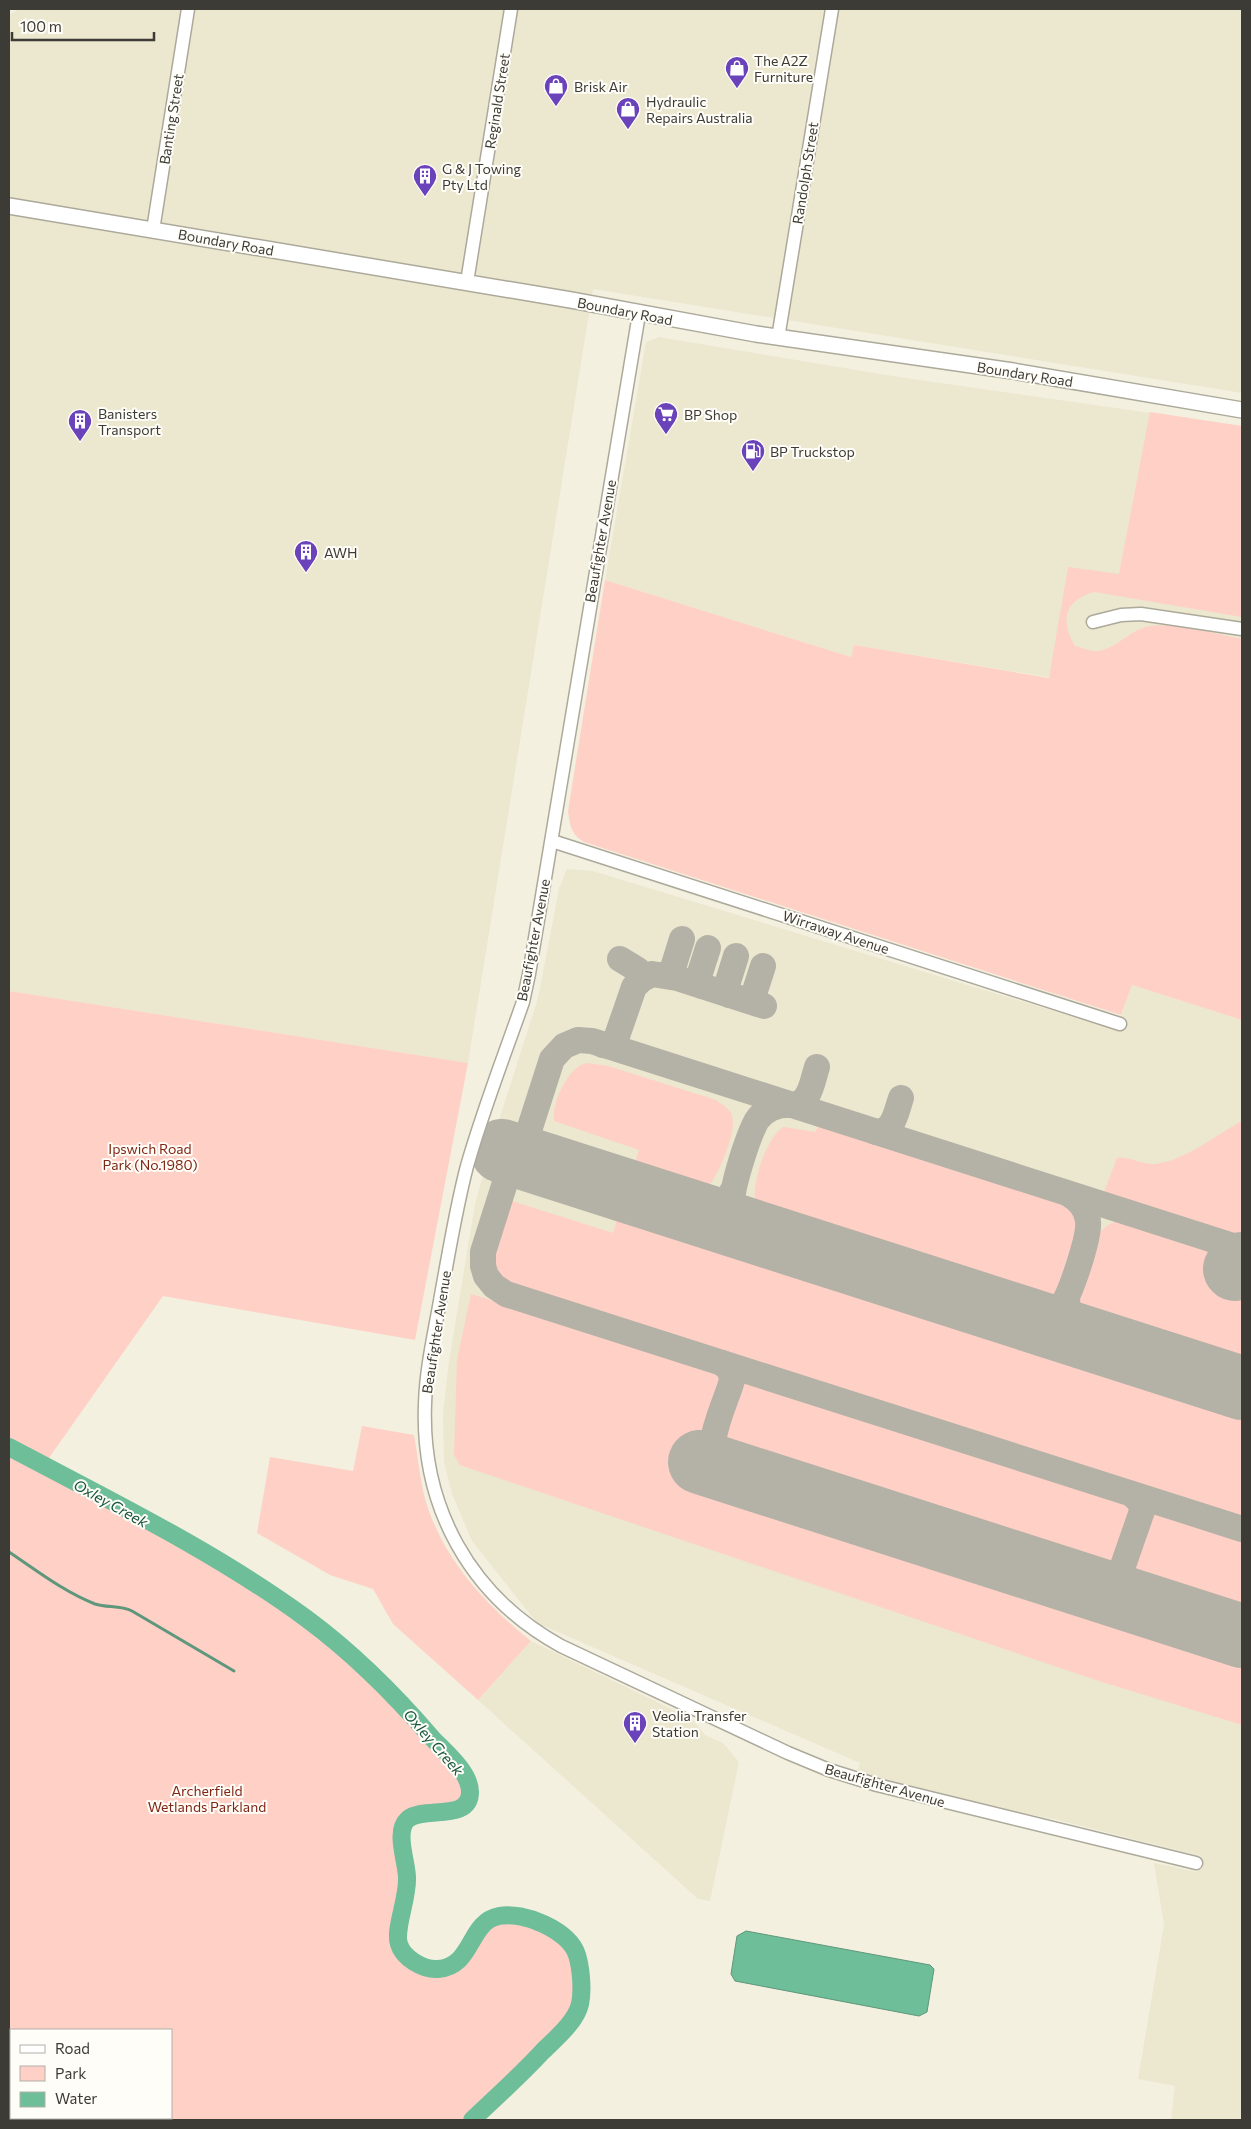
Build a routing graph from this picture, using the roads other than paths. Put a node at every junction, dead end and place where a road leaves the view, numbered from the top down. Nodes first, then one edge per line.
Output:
1 (188, 9) edge
2 (511, 9) edge
3 (832, 9) edge
4 (9, 206) edge
5 (153, 230) junction
6 (467, 282) junction
7 (639, 314) junction
8 (778, 338) junction
9 (1242, 410) edge
10 (1092, 622) dead end
11 (1242, 629) edge
12 (552, 841) junction
13 (1120, 1024) dead end
14 (1196, 1863) dead end

1 - 5 street, Banting Street
2 - 6 street, Reginald Street
3 - 8 street, Randolph Street
4 - 5 main road, Boundary Road
5 - 6 main road, Boundary Road
6 - 7 main road, Boundary Road
7 - 8 main road, Boundary Road
7 - 12 street, Beaufighter Avenue
8 - 9 main road, Boundary Road
10 - 11 street
12 - 13 street, Wirraway Avenue
12 - 14 street, Beaufighter Avenue

